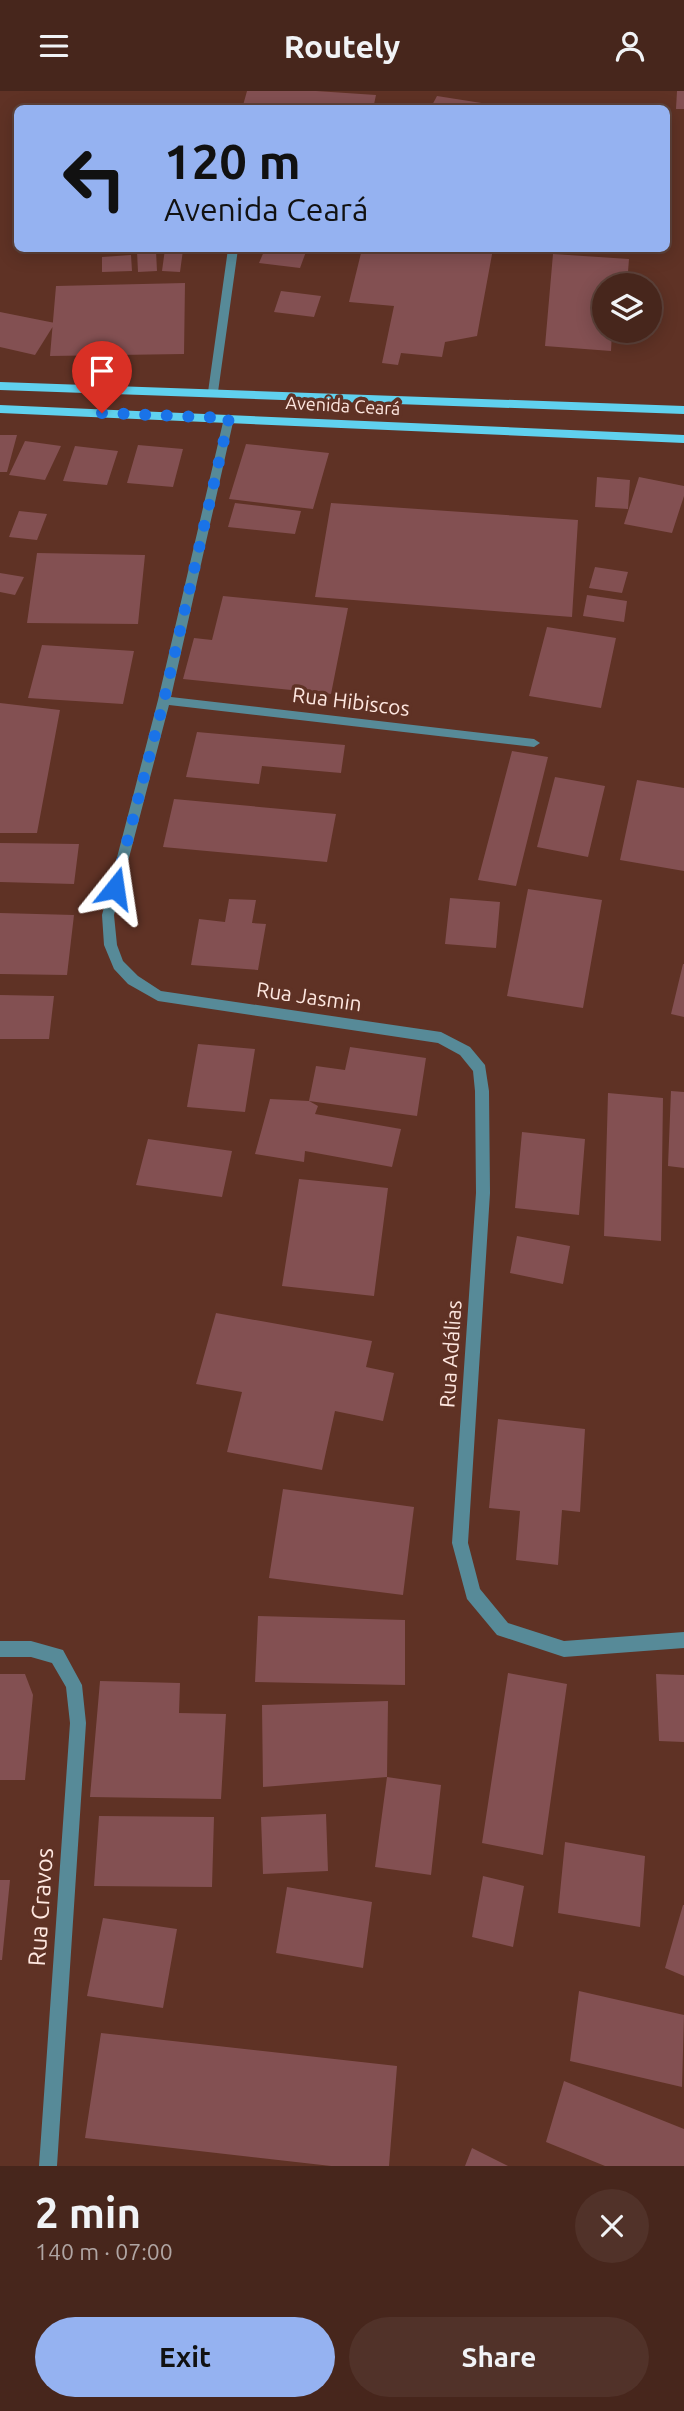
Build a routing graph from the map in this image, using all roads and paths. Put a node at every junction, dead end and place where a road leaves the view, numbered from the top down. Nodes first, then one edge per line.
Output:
1 (233, 252) edge
2 (0, 386) edge
3 (213, 392) junction
4 (0, 409) edge
5 (684, 410) edge
6 (229, 418) junction
7 (684, 439) edge
8 (164, 700) junction
9 (534, 743) dead end
10 (480, 1069) joint
11 (684, 1640) edge
12 (0, 1649) edge
13 (48, 2166) edge

1 - 3 street
2 - 3 main road, Avenida Ceará
3 - 5 main road, Avenida Ceará
4 - 6 main road, Avenida Ceará
6 - 7 main road, Avenida Ceará
6 - 8 street
8 - 9 street, Rua Hibiscos
8 - 10 street, Rua Jasmin
10 - 11 street, Rua Adálias
12 - 13 street, Rua Cravos

